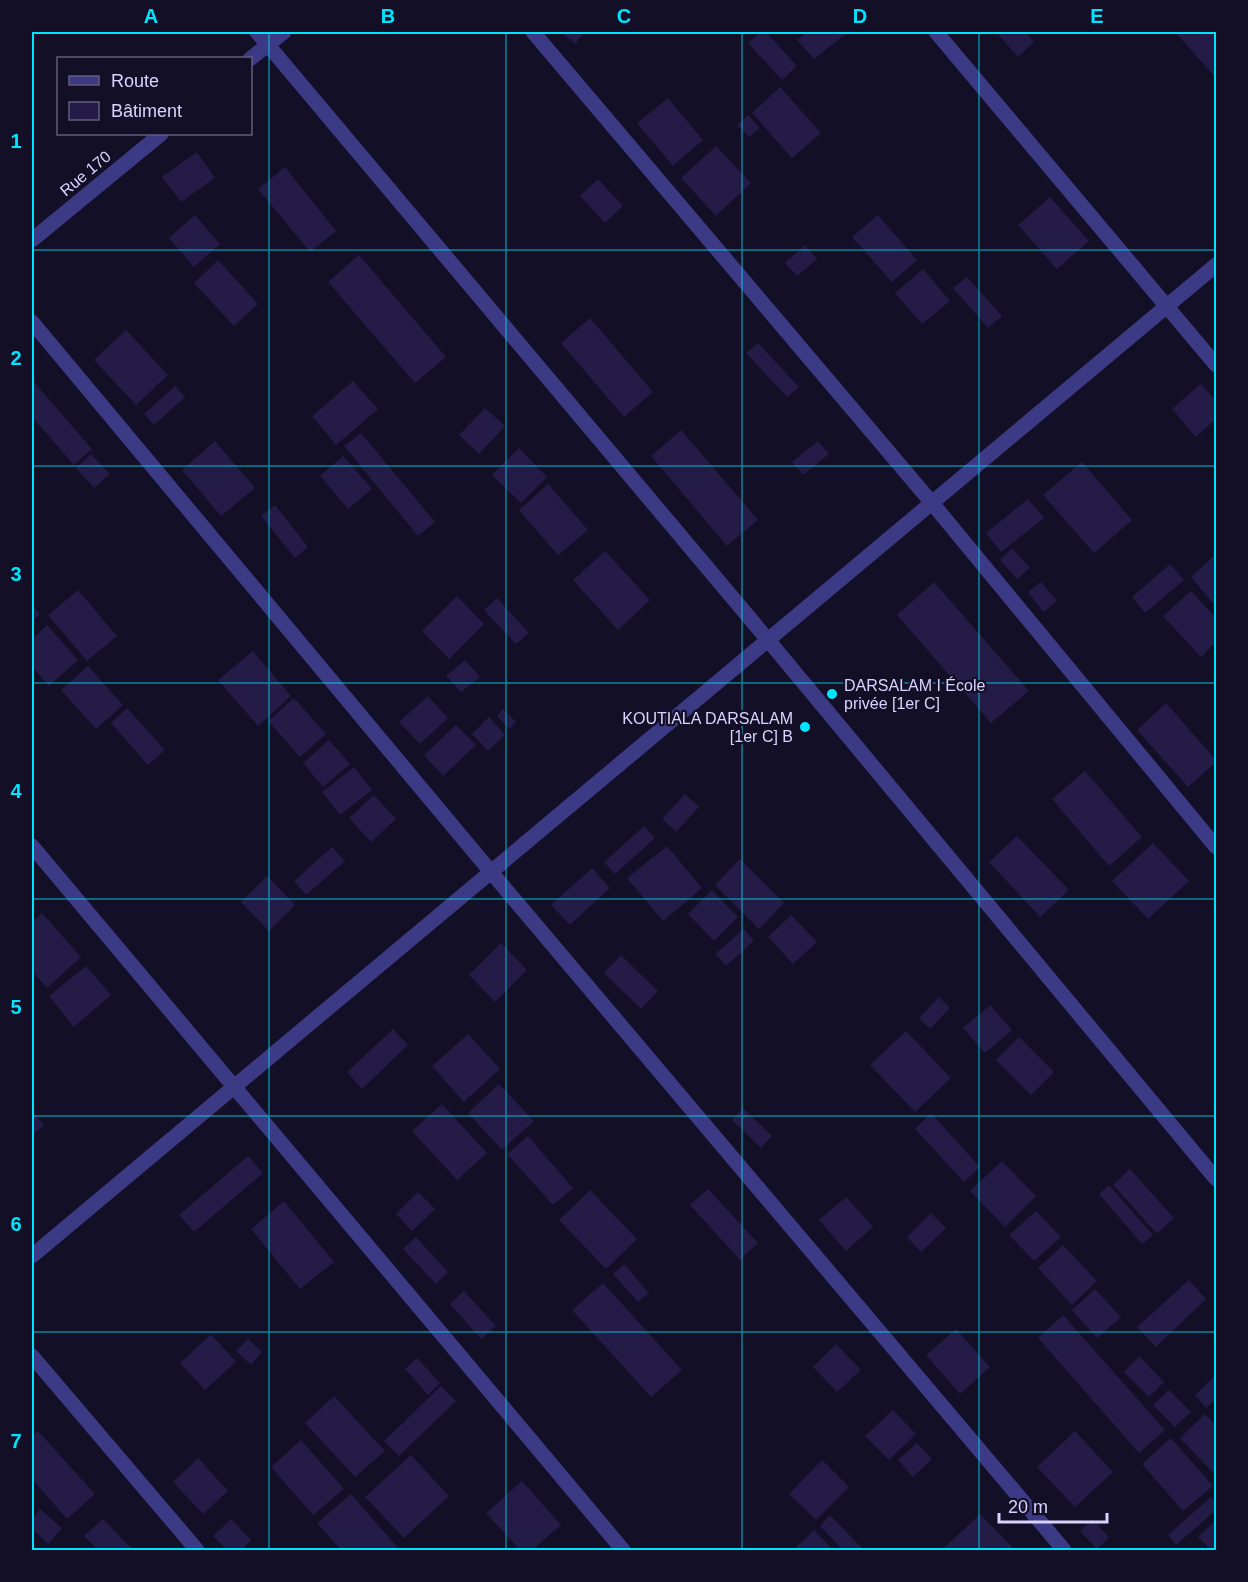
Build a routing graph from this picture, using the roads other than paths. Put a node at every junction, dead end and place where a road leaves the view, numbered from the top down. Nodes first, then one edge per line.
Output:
1 (256, 32) edge
2 (284, 32) edge
3 (533, 32) edge
4 (936, 32) edge
5 (268, 45) junction
6 (252, 57) edge
7 (160, 135) edge
8 (32, 240) edge
9 (1216, 265) edge
10 (1167, 306) junction
11 (32, 322) edge
12 (1216, 365) edge
13 (932, 503) junction
14 (768, 640) junction
15 (32, 846) edge
16 (1216, 847) edge
17 (491, 872) junction
18 (234, 1087) junction
19 (1216, 1179) edge
20 (32, 1256) edge
21 (32, 1356) edge
22 (197, 1551) edge
23 (623, 1551) edge
24 (1064, 1551) edge

1 - 5 street
2 - 5 street
3 - 13 street
4 - 10 street
5 - 6 street
5 - 14 street
7 - 8 street, Rue 170
9 - 10 street
10 - 12 street
10 - 13 street
11 - 17 street
13 - 14 street
13 - 16 street
14 - 17 street
14 - 19 street
15 - 18 street
17 - 18 street
17 - 24 street
18 - 20 street
18 - 23 street
21 - 22 street

